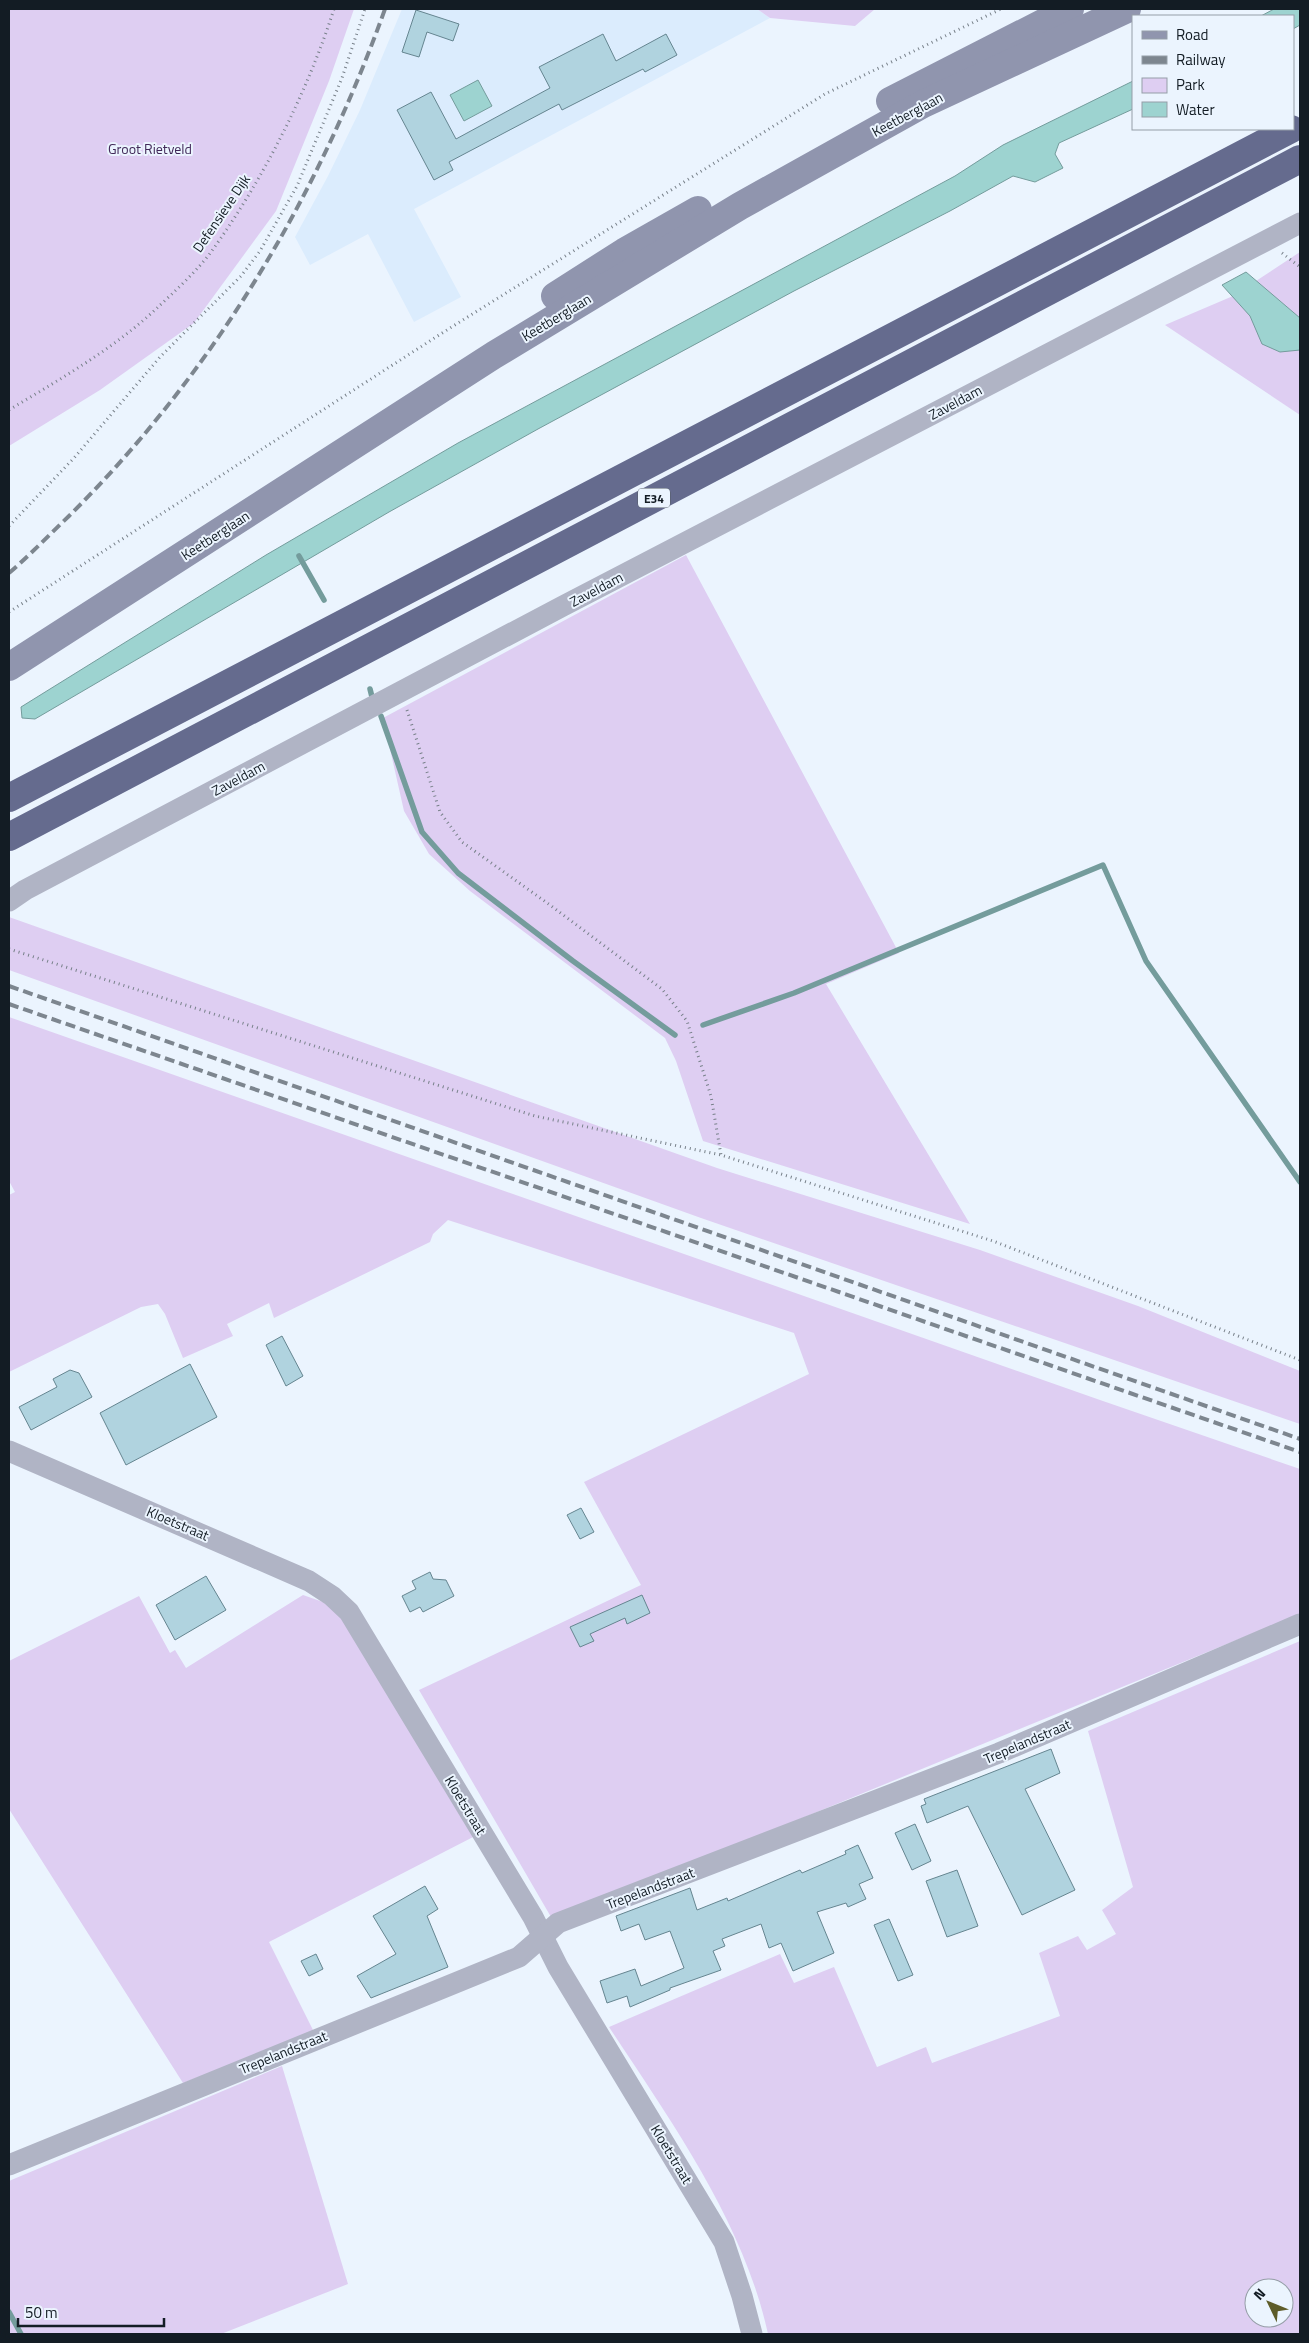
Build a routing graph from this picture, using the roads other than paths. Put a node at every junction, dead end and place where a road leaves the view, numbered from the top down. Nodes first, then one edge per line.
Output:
1 (1070, 9) edge
2 (1128, 9) edge
3 (1288, 130) edge
4 (1300, 159) edge
5 (1300, 223) edge
6 (9, 647) edge
7 (9, 667) edge
8 (9, 798) edge
9 (9, 836) edge
10 (9, 901) edge
11 (9, 1450) edge
12 (1300, 1624) edge
13 (542, 1936) junction
14 (9, 2165) edge
15 (752, 2334) edge

1 - 6 main road, Keetberglaan
2 - 7 main road, Keetberglaan
3 - 8 highway, E34
4 - 9 highway, E34
5 - 10 street, Zaveldam
11 - 13 street, Kloetstraat
12 - 13 street, Trepelandstraat
13 - 14 street, Trepelandstraat
13 - 15 street, Kloetstraat

